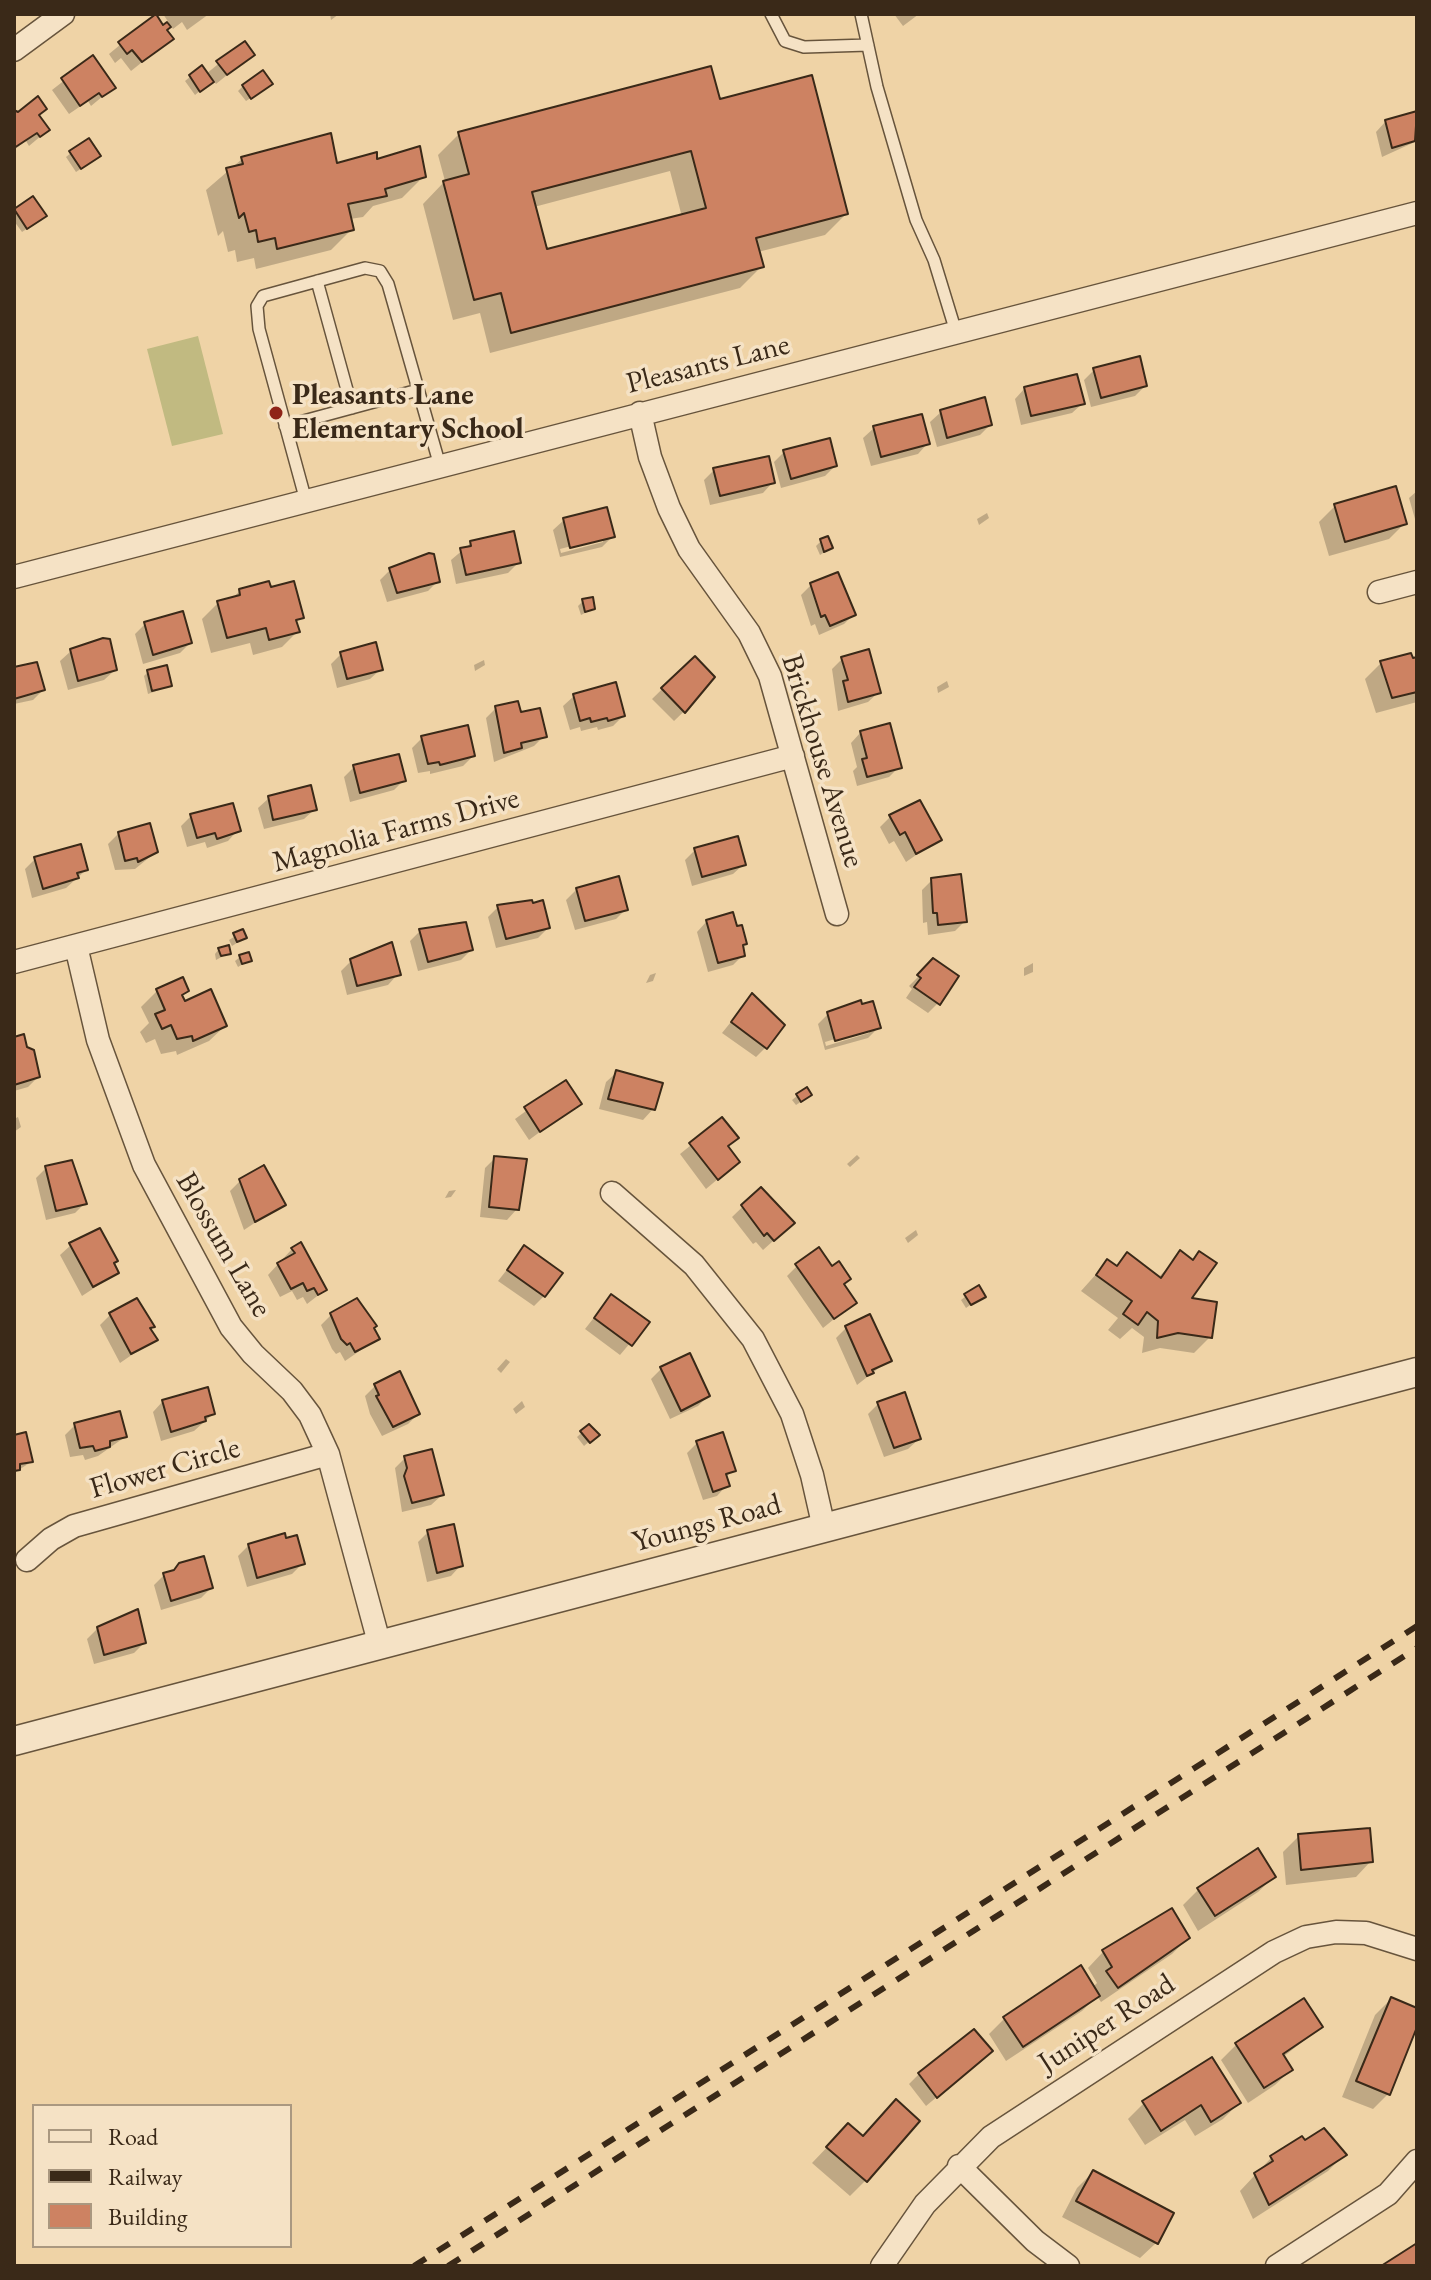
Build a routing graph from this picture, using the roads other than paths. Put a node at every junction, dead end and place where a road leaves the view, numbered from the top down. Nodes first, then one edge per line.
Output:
1 (63, 14) edge
2 (771, 14) edge
3 (861, 14) edge
4 (868, 45) junction
5 (14, 50) edge
6 (1417, 213) edge
7 (317, 281) junction
8 (956, 332) junction
9 (418, 390) junction
10 (352, 408) junction
11 (640, 413) junction
12 (285, 426) junction
13 (440, 466) junction
14 (306, 501) junction
15 (14, 577) edge
16 (1417, 582) edge
17 (1379, 592) dead end
18 (793, 756) junction
19 (837, 914) dead end
20 (76, 946) junction
21 (14, 962) edge
22 (612, 1193) dead end
23 (1417, 1372) edge
24 (328, 1454) junction
25 (824, 1528) junction
26 (27, 1560) dead end
27 (380, 1646) junction
28 (14, 1741) edge
29 (1417, 1949) edge
30 (1417, 2161) edge
31 (959, 2166) junction
32 (882, 2266) edge
33 (1068, 2266) edge
34 (1277, 2266) edge

1 - 5 street
2 - 4 lane
3 - 4 lane
4 - 8 lane
6 - 8 street, Pleasants Lane
7 - 9 lane
7 - 10 lane
7 - 12 lane
8 - 11 street, Pleasants Lane
9 - 10 lane
9 - 13 lane
10 - 12 lane
11 - 13 street, Pleasants Lane
11 - 18 street, Brickhouse Avenue
12 - 14 lane
13 - 14 street, Pleasants Lane
14 - 15 street, Pleasants Lane
16 - 17 street
18 - 19 street, Brickhouse Avenue
18 - 20 street, Magnolia Farms Drive
20 - 21 street, Magnolia Farms Drive
20 - 24 street, Blossum Lane
22 - 25 street
23 - 25 street, Youngs Road
24 - 26 street, Flower Circle
24 - 27 street, Blossum Lane
25 - 27 street, Youngs Road
27 - 28 street, Youngs Road
29 - 31 street, Juniper Road
30 - 34 street
31 - 32 street, Juniper Road
31 - 33 street

